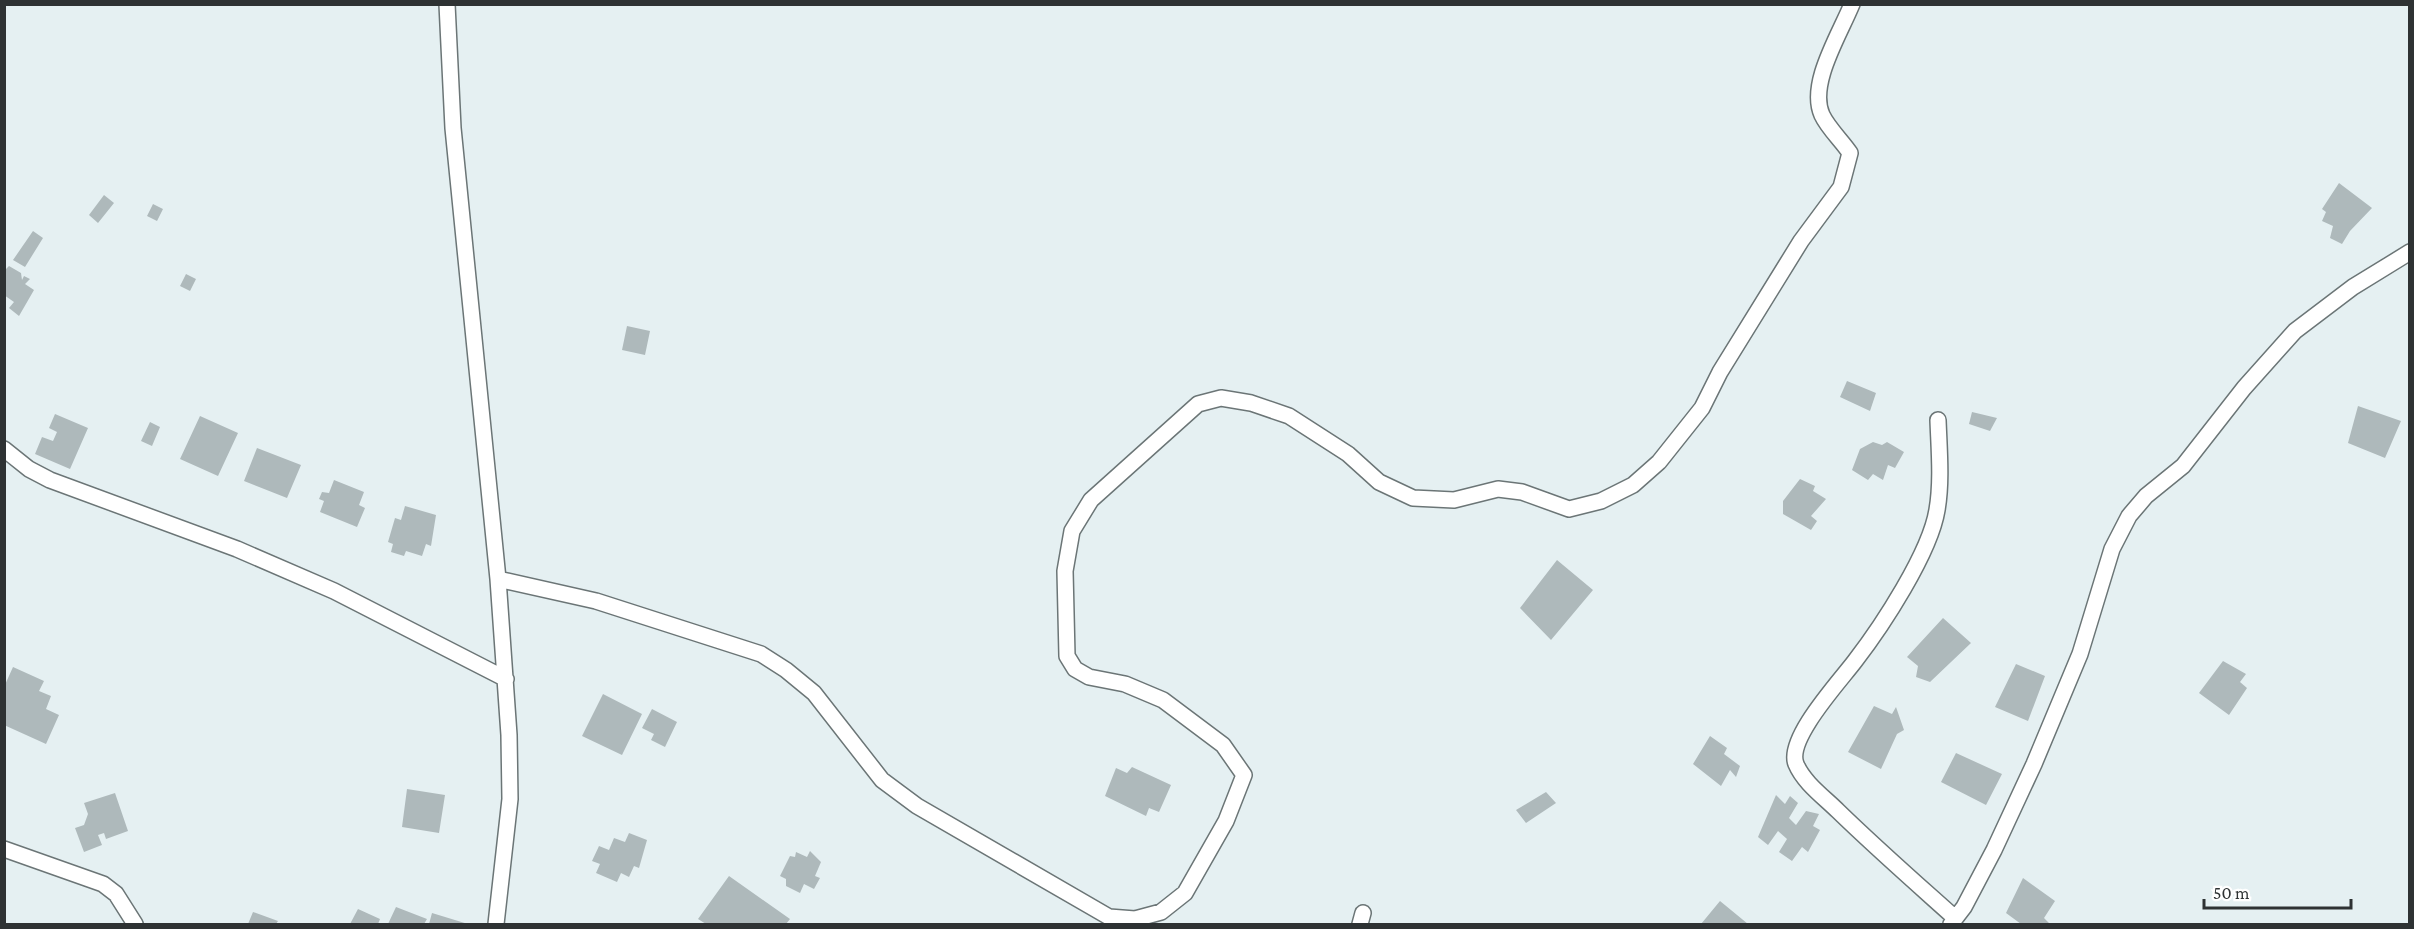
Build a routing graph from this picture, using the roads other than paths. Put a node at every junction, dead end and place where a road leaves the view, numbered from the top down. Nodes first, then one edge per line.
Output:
1 (447, 4) edge
2 (1852, 4) edge
3 (2409, 252) edge
4 (1938, 420) dead end
5 (4, 449) edge
6 (498, 579) junction
7 (506, 679) junction
8 (4, 849) edge
9 (1953, 921) edge
10 (135, 924) edge
11 (496, 924) edge

1 - 6 street
2 - 6 street
3 - 9 street
4 - 9 street
5 - 7 street
6 - 7 street
7 - 11 street
8 - 10 street

